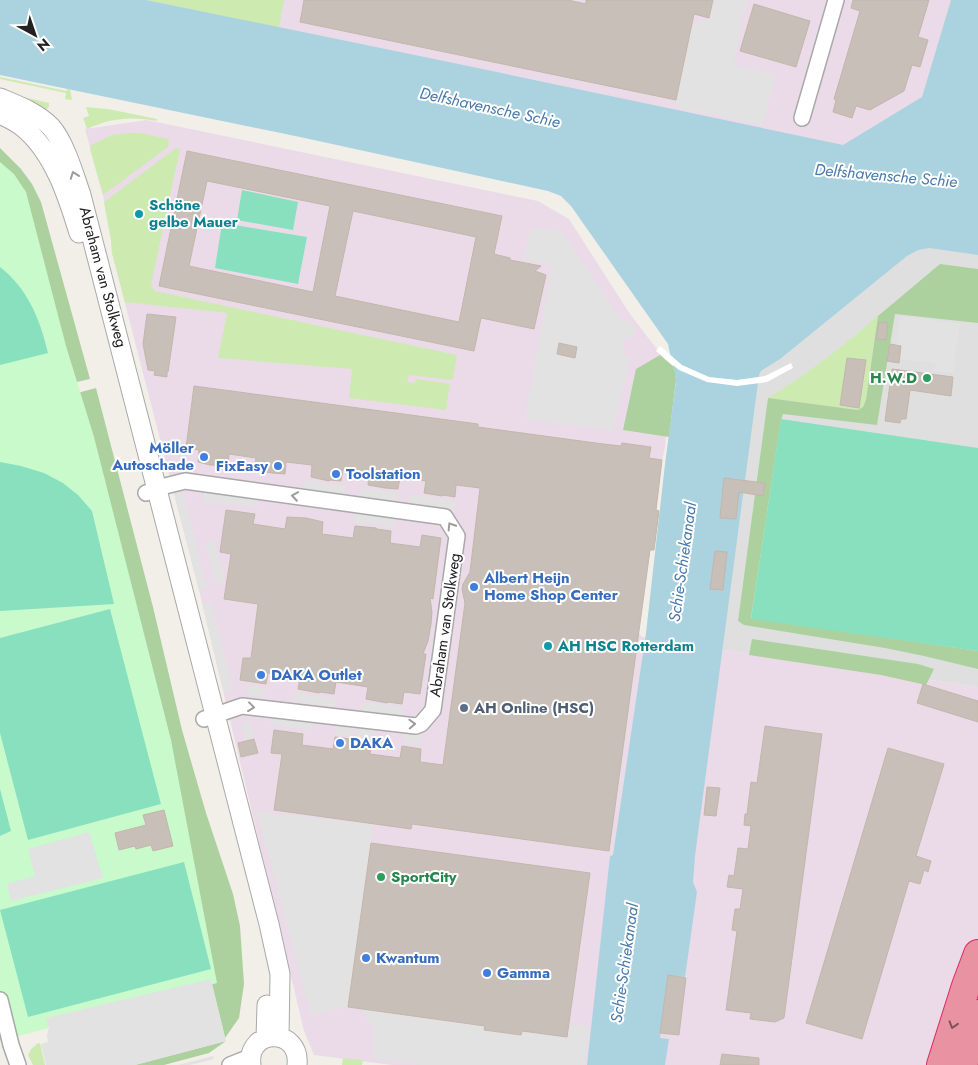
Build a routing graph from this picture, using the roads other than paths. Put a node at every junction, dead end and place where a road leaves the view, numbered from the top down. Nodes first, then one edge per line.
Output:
1 (836, 0) edge
2 (0, 98) edge
3 (0, 114) edge
4 (802, 118) dead end
5 (152, 490) junction
6 (209, 717) junction
7 (978, 954) edge
8 (0, 1000) edge
9 (978, 1014) edge
10 (273, 1038) junction
11 (250, 1061) edge
12 (18, 1065) edge
13 (230, 1065) edge
14 (297, 1065) edge
15 (941, 1065) edge
16 (963, 1065) edge

1 - 4 street
5 -> 2 street, Abraham van Stolkweg
3 - 5 street, Abraham van Stolkweg
5 - 6 street, Abraham van Stolkweg
6 -> 5 street, Abraham van Stolkweg
6 - 10 street, Abraham van Stolkweg
7 -> 15 highway
8 - 12 street
9 - 16 highway
10 - 11 street
10 - 14 street
11 - 13 street

